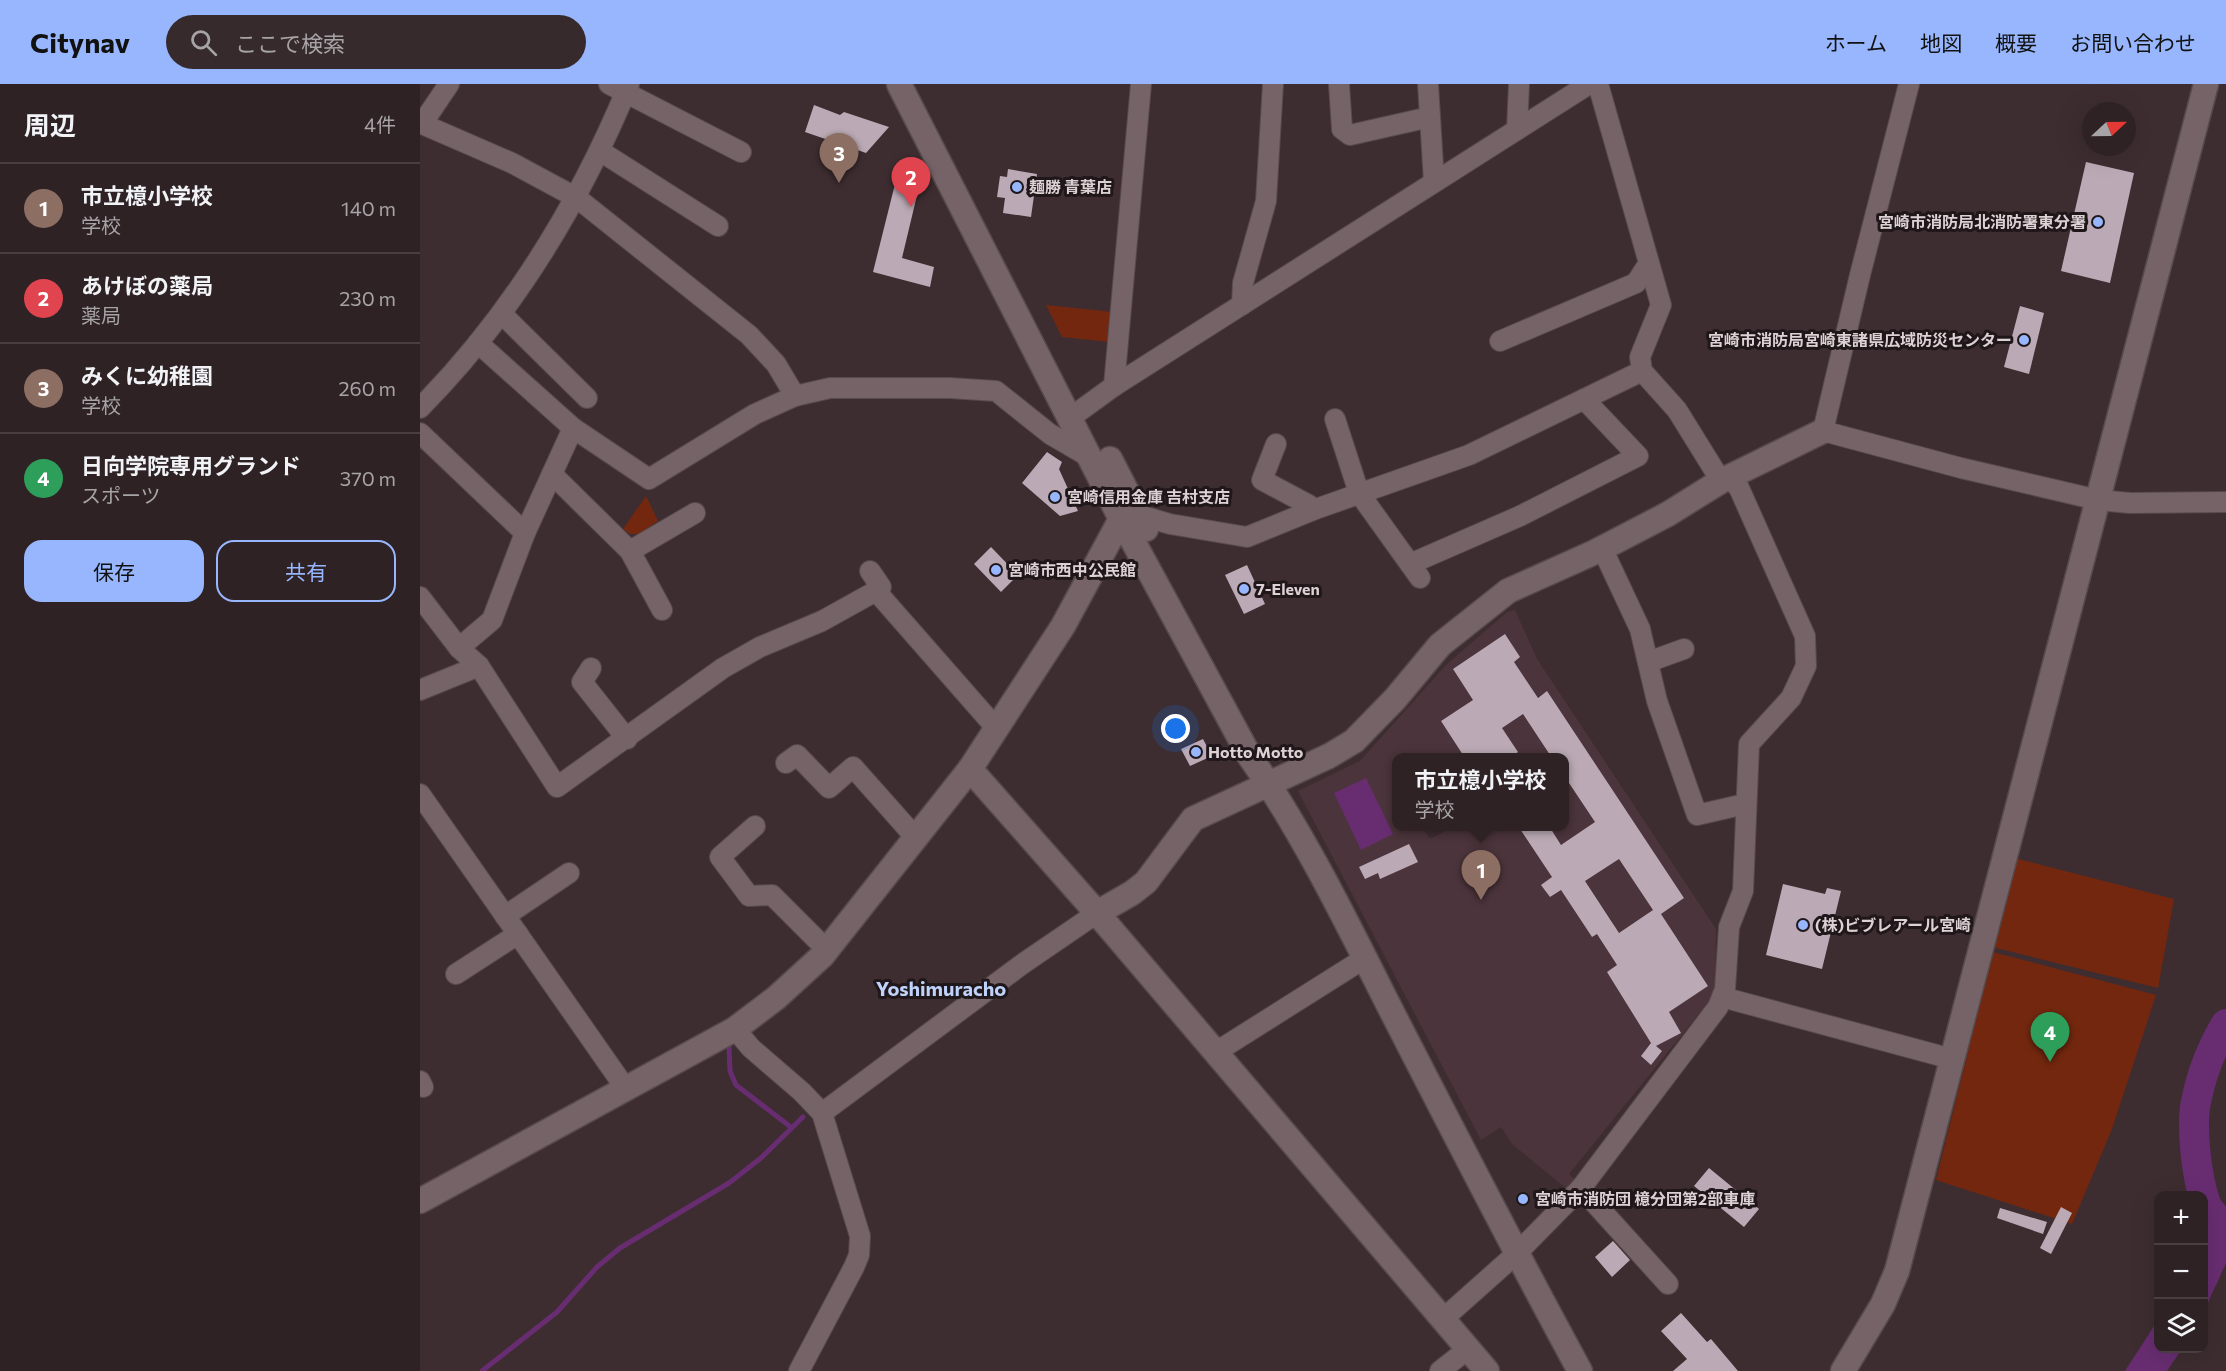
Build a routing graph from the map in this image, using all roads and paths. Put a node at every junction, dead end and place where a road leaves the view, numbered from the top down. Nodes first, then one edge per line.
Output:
1 (449, 84) edge
2 (899, 84) edge
3 (915, 84) edge
4 (1141, 84) edge
5 (1272, 84) edge
6 (1340, 84) edge
7 (1428, 84) edge
8 (1519, 84) edge
9 (1589, 84) edge
10 (1598, 84) edge
11 (1909, 84) edge
12 (2206, 84) edge
13 (622, 87) edge
14 (1430, 117) junction
15 (421, 124) edge
16 (1517, 130) junction
17 (600, 151) junction
18 (741, 152) dead end
19 (1434, 182) junction
20 (577, 198) junction
21 (718, 226) dead end
22 (1649, 263) junction
23 (1242, 304) junction
24 (502, 314) junction
25 (1500, 341) dead end
26 (478, 343) junction
27 (1642, 371) junction
28 (1114, 386) junction
29 (795, 396) junction
30 (587, 398) dead end
31 (1584, 399) junction
32 (420, 408) edge
33 (1077, 413) junction
34 (1335, 419) dead end
35 (573, 428) junction
36 (1823, 431) junction
37 (420, 433) edge
38 (1276, 444) dead end
39 (1091, 458) junction
40 (552, 474) junction
41 (1725, 479) junction
42 (1359, 493) junction
43 (2097, 500) junction
44 (2226, 502) edge
45 (1313, 510) junction
46 (695, 513) dead end
47 (1130, 517) junction
48 (525, 533) junction
49 (1602, 548) junction
50 (630, 551) junction
51 (870, 571) dead end
52 (876, 591) junction
53 (420, 597) edge
54 (662, 610) dead end
55 (459, 648) junction
56 (1684, 649) dead end
57 (1648, 662) junction
58 (479, 666) junction
59 (591, 668) dead end
60 (420, 690) edge
61 (997, 729) junction
62 (627, 739) junction
63 (786, 764) dead end
64 (970, 769) junction
65 (1270, 784) junction
66 (420, 794) edge
67 (1745, 804) junction
68 (755, 826) dead end
69 (916, 838) junction
70 (569, 873) dead end
71 (1097, 913) junction
72 (505, 916) junction
73 (518, 934) junction
74 (827, 950) junction
75 (1365, 958) junction
76 (456, 974) dead end
77 (1722, 997) junction
78 (735, 1029) junction
79 (1216, 1052) junction
80 (1952, 1059) junction
81 (626, 1089) junction
82 (822, 1113) junction
83 (1581, 1188) junction
84 (420, 1201) edge
85 (1516, 1254) junction
86 (1668, 1284) dead end
87 (1443, 1319) junction
88 (1468, 1349) junction
89 (799, 1371) edge
90 (1440, 1371) edge
91 (1486, 1371) edge
92 (1580, 1371) edge
93 (1843, 1371) edge

1 - 15 street
2 - 33 street
3 - 33 street
4 - 28 street
5 - 23 street
6 - 14 street
7 - 14 street
8 - 16 street
9 - 16 street
10 - 22 street
11 - 36 street
12 - 43 street
13 - 17 street
13 - 18 street
14 - 19 street
15 - 20 street
16 - 19 street
17 - 20 street
17 - 21 street
19 - 23 street
20 - 24 street
20 - 29 street
22 - 25 street
22 - 27 street
23 - 28 street
24 - 26 street
24 - 30 street
26 - 32 street
26 - 35 street
27 - 31 street
27 - 41 street
28 - 33 street
29 - 35 street
29 - 39 street
31 - 42 street
31 - 42 street
33 - 39 street
33 - 47 street
34 - 42 street
35 - 40 street
36 - 41 street
36 - 43 street
37 - 48 street
38 - 45 street
39 - 47 street
40 - 48 street
40 - 50 street
41 - 49 street
41 - 67 street
42 - 45 street
43 - 44 street
43 - 80 street
45 - 47 street
46 - 50 street
47 - 61 street
47 - 65 street
48 - 55 street
49 - 57 street
49 - 65 street
50 - 54 street
51 - 52 street
52 - 61 street
52 - 62 street
53 - 55 street
55 - 58 street
56 - 57 street
57 - 67 street
58 - 60 street
58 - 62 street
59 - 62 street
61 - 64 street
63 - 69 street
64 - 69 street
64 - 71 street
65 - 71 street
65 - 75 street
66 - 72 street
67 - 77 street
68 - 74 street
69 - 74 street
70 - 72 street
71 - 79 street
71 - 82 street
72 - 73 street
73 - 76 street
73 - 81 street
74 - 78 street
75 - 79 street
75 - 85 street
77 - 80 street
77 - 83 street
78 - 81 street
78 - 82 street
79 - 87 street
80 - 93 street
81 - 84 street
82 - 89 street
83 - 85 street
83 - 86 street
85 - 87 street
85 - 92 street
87 - 88 street
88 - 90 street
88 - 91 street

